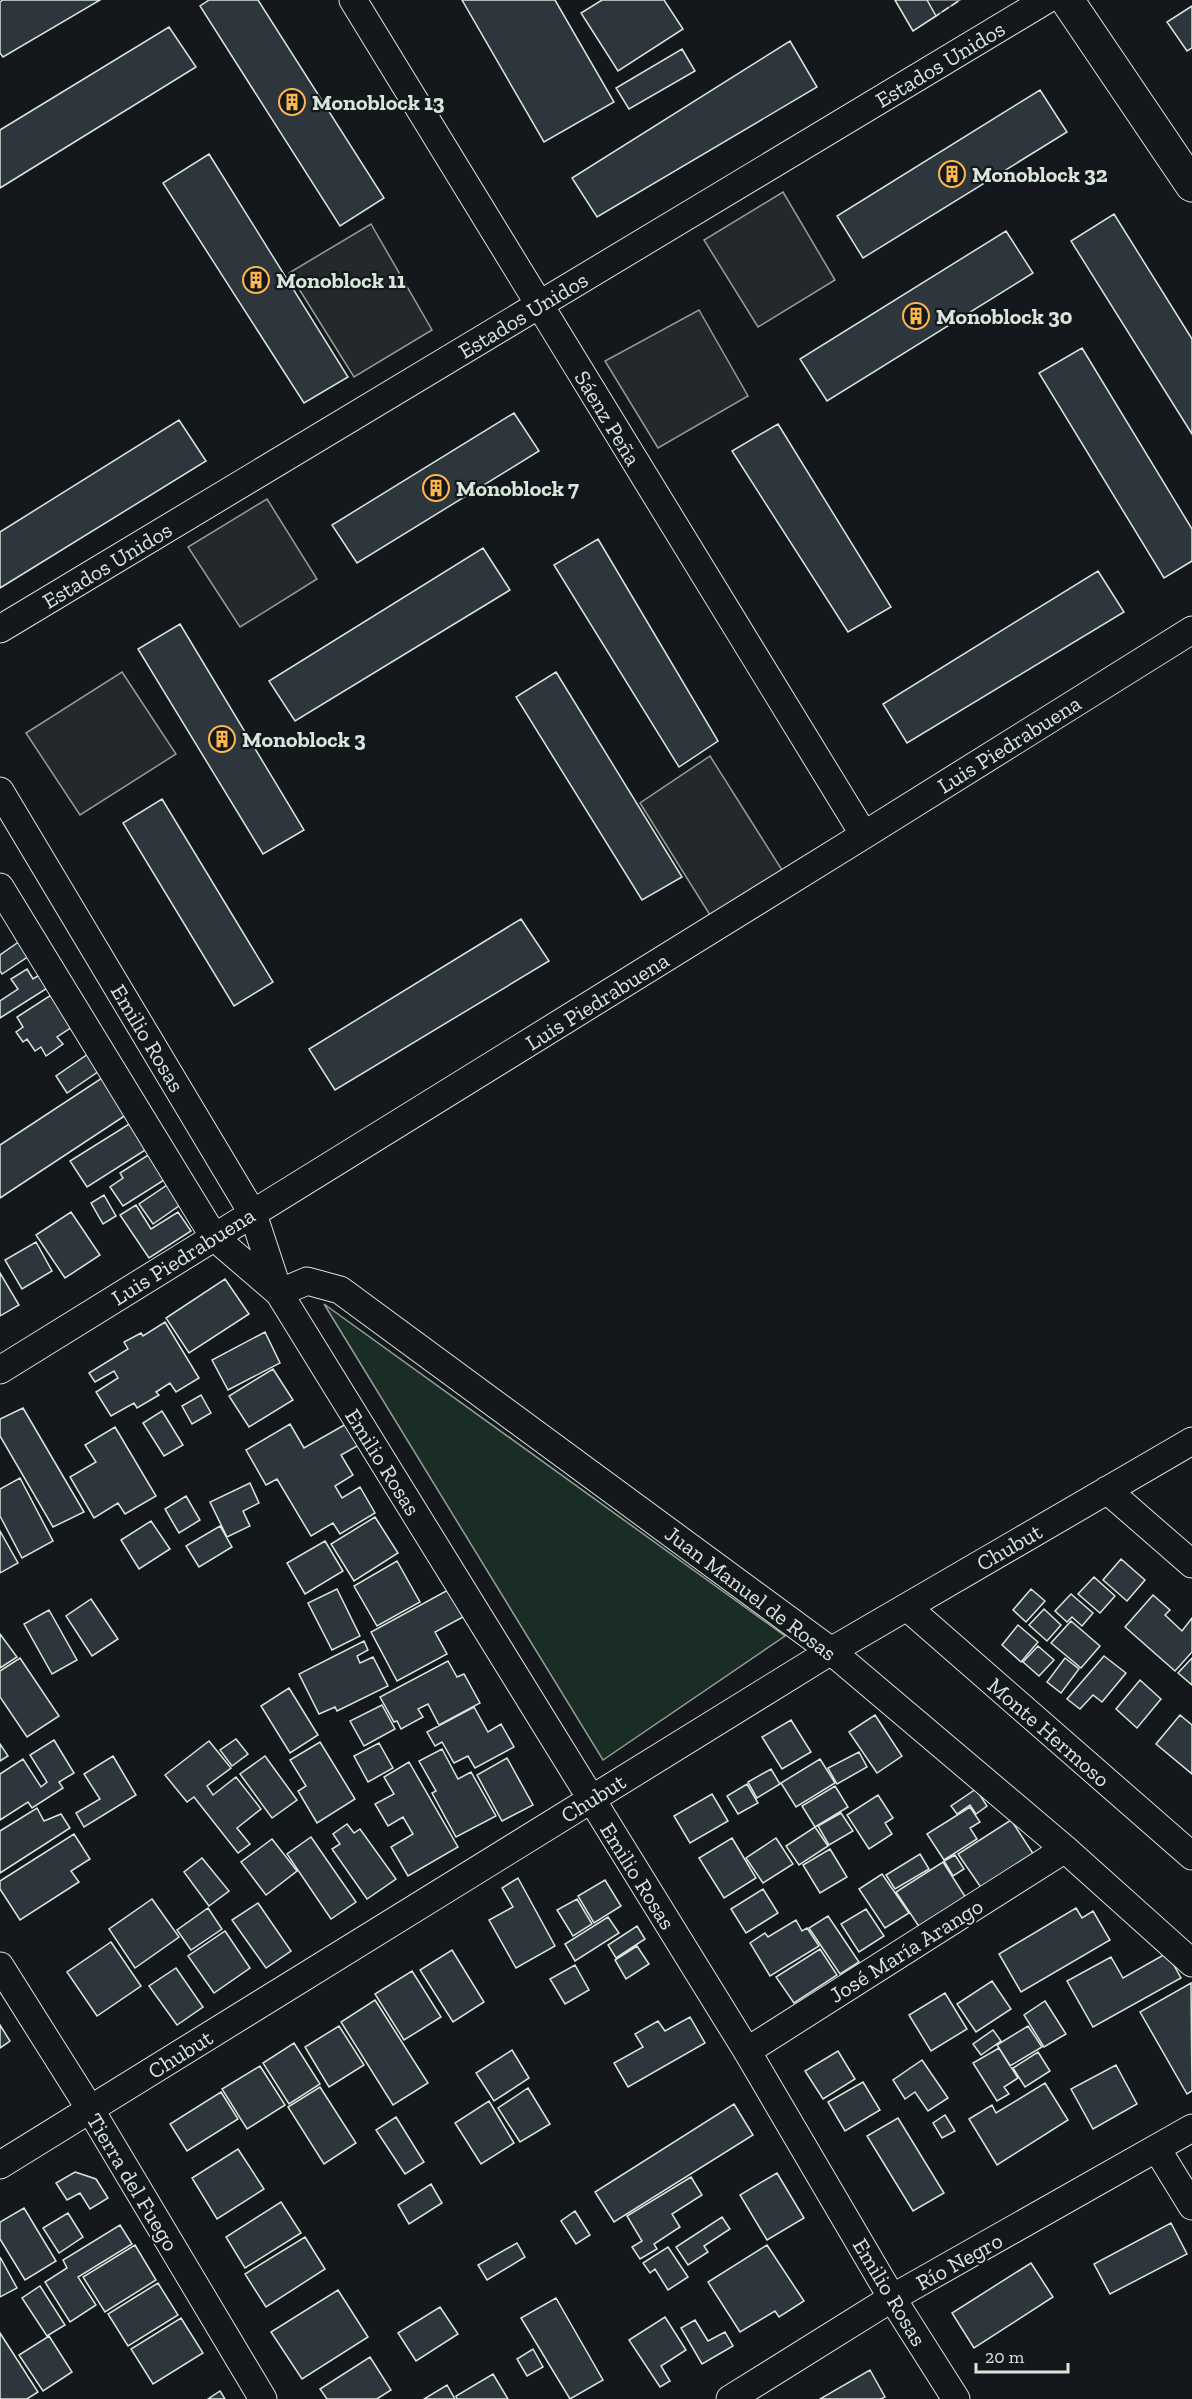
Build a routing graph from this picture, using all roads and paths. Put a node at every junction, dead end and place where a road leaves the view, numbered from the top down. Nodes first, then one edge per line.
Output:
1 (352, 0) edge
2 (1046, 0) edge
3 (1067, 0) edge
4 (1192, 185) edge
5 (539, 305) junction
6 (0, 629) edge
7 (1192, 630) edge
8 (0, 791) edge
9 (864, 835) junction
10 (0, 887) edge
11 (253, 1214) junction
12 (214, 1237) junction
13 (279, 1293) junction
14 (0, 1370) edge
15 (1192, 1441) edge
16 (1107, 1490) junction
17 (1192, 1564) edge
18 (907, 1607) junction
19 (831, 1651) junction
20 (591, 1799) junction
21 (1065, 1849) junction
22 (1192, 1856) edge
23 (1192, 1963) edge
24 (0, 1966) edge
25 (747, 2051) junction
26 (90, 2109) junction
27 (1192, 2128) edge
28 (1157, 2149) junction
29 (0, 2165) edge
30 (1192, 2206) edge
31 (892, 2298) junction
32 (263, 2399) edge
33 (730, 2399) edge
34 (957, 2399) edge

1 - 5 street, Sáenz Peña
2 - 5 street, Estados Unidos
3 - 4 main road
5 - 6 street, Estados Unidos
5 - 9 street, Sáenz Peña
7 - 9 street, Luis Piedrabuena
8 - 11 street, Emilio Rosas
9 - 11 street, Luis Piedrabuena
10 - 12 street, Emilio Rosas
11 - 12 street, Luis Piedrabuena
11 - 13 street, Emilio Rosas
12 - 13 street, Emilio Rosas
12 - 14 street, Luis Piedrabuena
13 - 19 street, Juan Manuel de Rosas
13 - 20 street, Emilio Rosas
15 - 16 street, Chubut
16 - 17 street
16 - 18 street, Chubut
18 - 19 street, Chubut
18 - 22 street, Monte Hermoso
19 - 20 street, Chubut
19 - 21 street, Juan Manuel de Rosas
20 - 25 street, Emilio Rosas
20 - 26 street, Chubut
21 - 23 street, Juan Manuel de Rosas
21 - 25 street, José María Arango
24 - 26 street, Tierra del Fuego
25 - 31 street, Emilio Rosas
26 - 29 street, Chubut
26 - 32 street, Tierra del Fuego
27 - 28 street, Río Negro
28 - 30 street
28 - 31 street, Río Negro
31 - 33 street, Río Negro
31 - 34 street, Emilio Rosas

